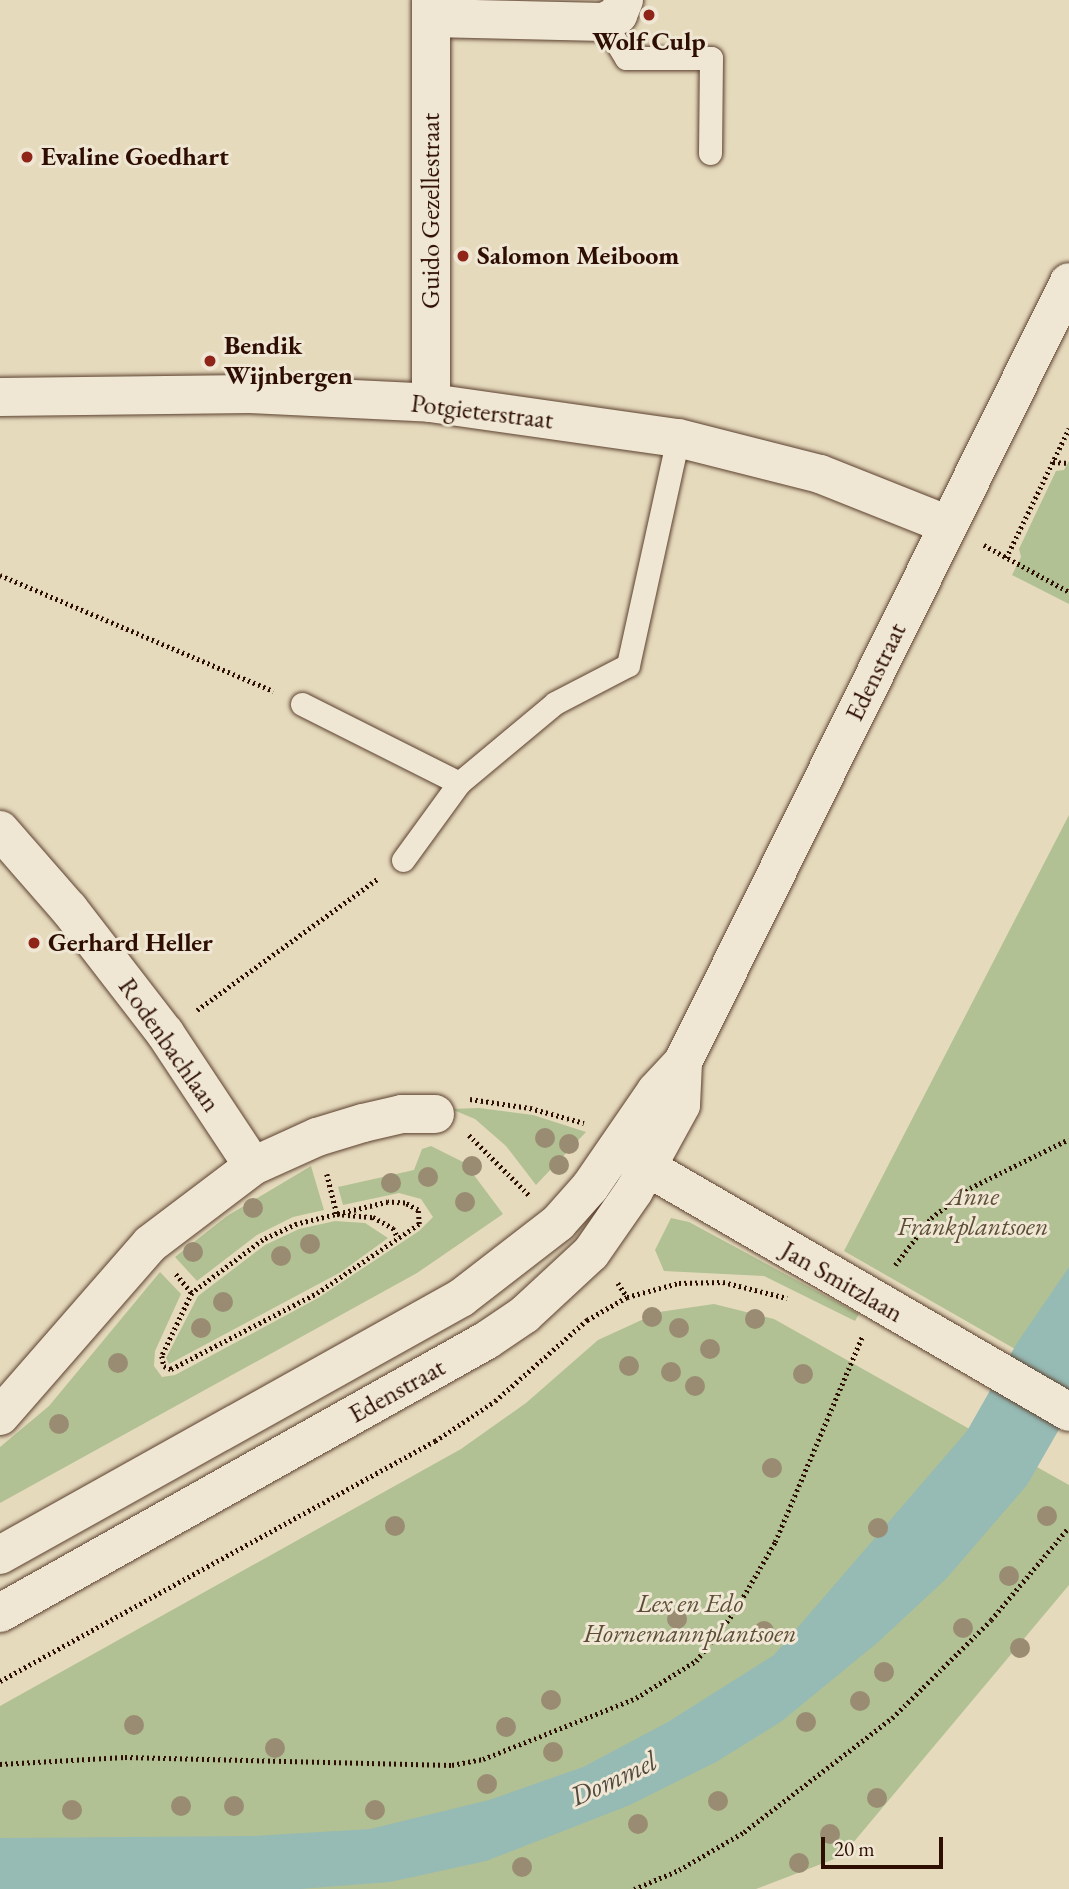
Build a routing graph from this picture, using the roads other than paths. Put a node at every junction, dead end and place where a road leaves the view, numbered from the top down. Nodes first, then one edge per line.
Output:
1 (430, 9) edge
2 (614, 11) edge
3 (710, 152) dead end
4 (1069, 282) edge
5 (0, 397) edge
6 (431, 403) junction
7 (678, 438) junction
8 (948, 525) junction
9 (302, 704) road end
10 (458, 782) junction
11 (0, 830) edge
12 (403, 860) road end
13 (435, 1114) road end
14 (631, 1160) junction
15 (253, 1167) junction
16 (1069, 1412) edge
17 (0, 1416) edge
18 (0, 1555) edge
19 (0, 1613) edge

1 - 2 street, Guido Gezellestraat
1 - 6 street, Guido Gezellestraat
2 - 3 lane
4 - 8 street, Edenstraat
5 - 6 street, Potgieterstraat
6 - 7 street, Potgieterstraat
7 - 8 street, Potgieterstraat
7 - 10 lane
8 - 14 street, Edenstraat
9 - 10 lane
10 - 12 lane
11 - 15 street, Rodenbachlaan
13 - 15 street
14 - 16 street, Jan Smitzlaan
14 - 18 street, Edenstraat
14 - 19 street, Edenstraat
15 - 17 street

